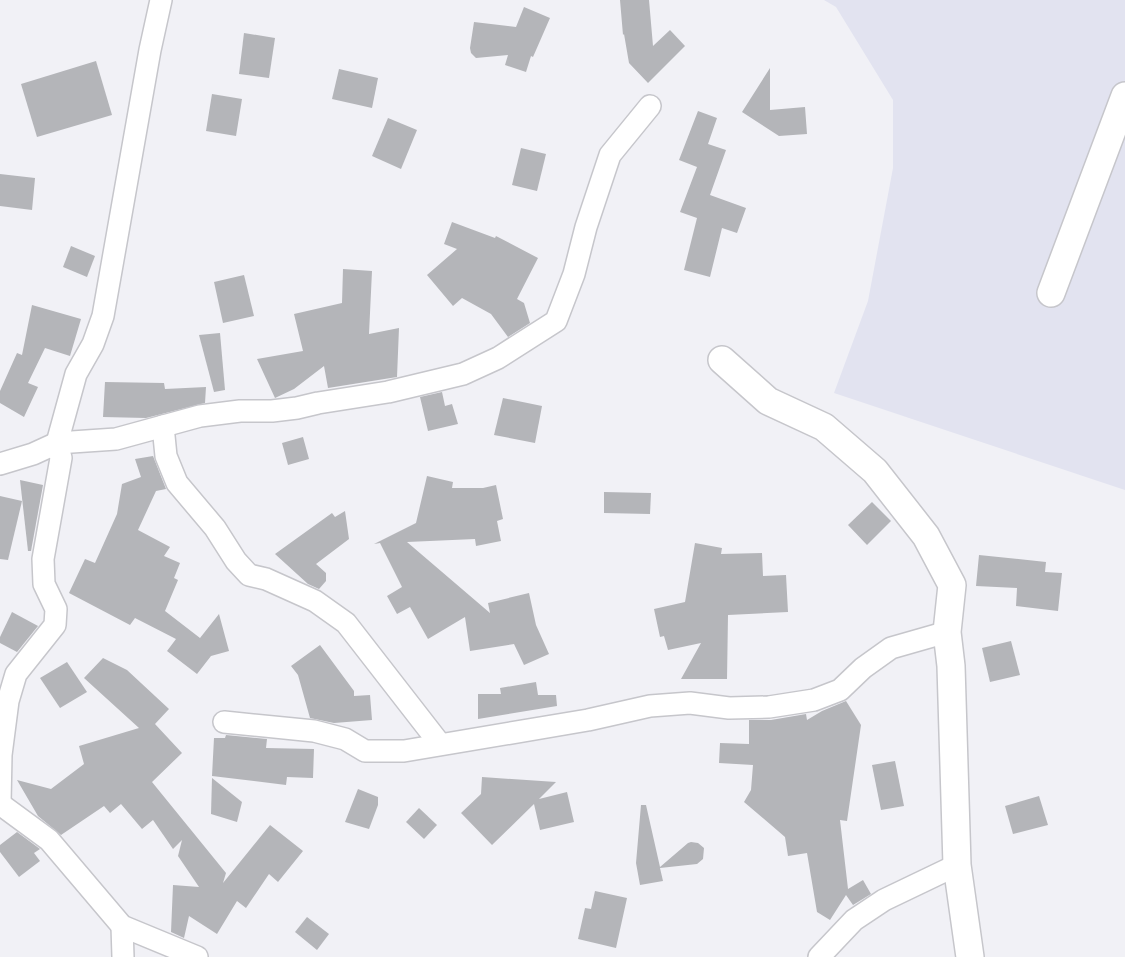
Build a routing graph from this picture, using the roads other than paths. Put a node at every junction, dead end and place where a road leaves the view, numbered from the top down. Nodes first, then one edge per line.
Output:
1 (161, 0) edge
2 (1125, 96) edge
3 (651, 106) dead end
4 (1051, 293) dead end
5 (722, 360) dead end
6 (163, 426) junction
7 (57, 443) junction
8 (0, 464) edge
9 (947, 632) junction
10 (224, 722) dead end
11 (440, 744) junction
12 (0, 803) edge
13 (957, 865) junction
14 (122, 926) junction
15 (123, 957) edge
16 (197, 957) edge
17 (819, 957) edge
18 (970, 957) edge

1 - 7 street
2 - 4 street
3 - 6 street
5 - 9 street
6 - 7 street
6 - 11 street
7 - 8 street
7 - 12 street
9 - 11 street
9 - 13 street
10 - 11 street
12 - 14 street
13 - 17 street
13 - 18 street
14 - 15 street
14 - 16 street

